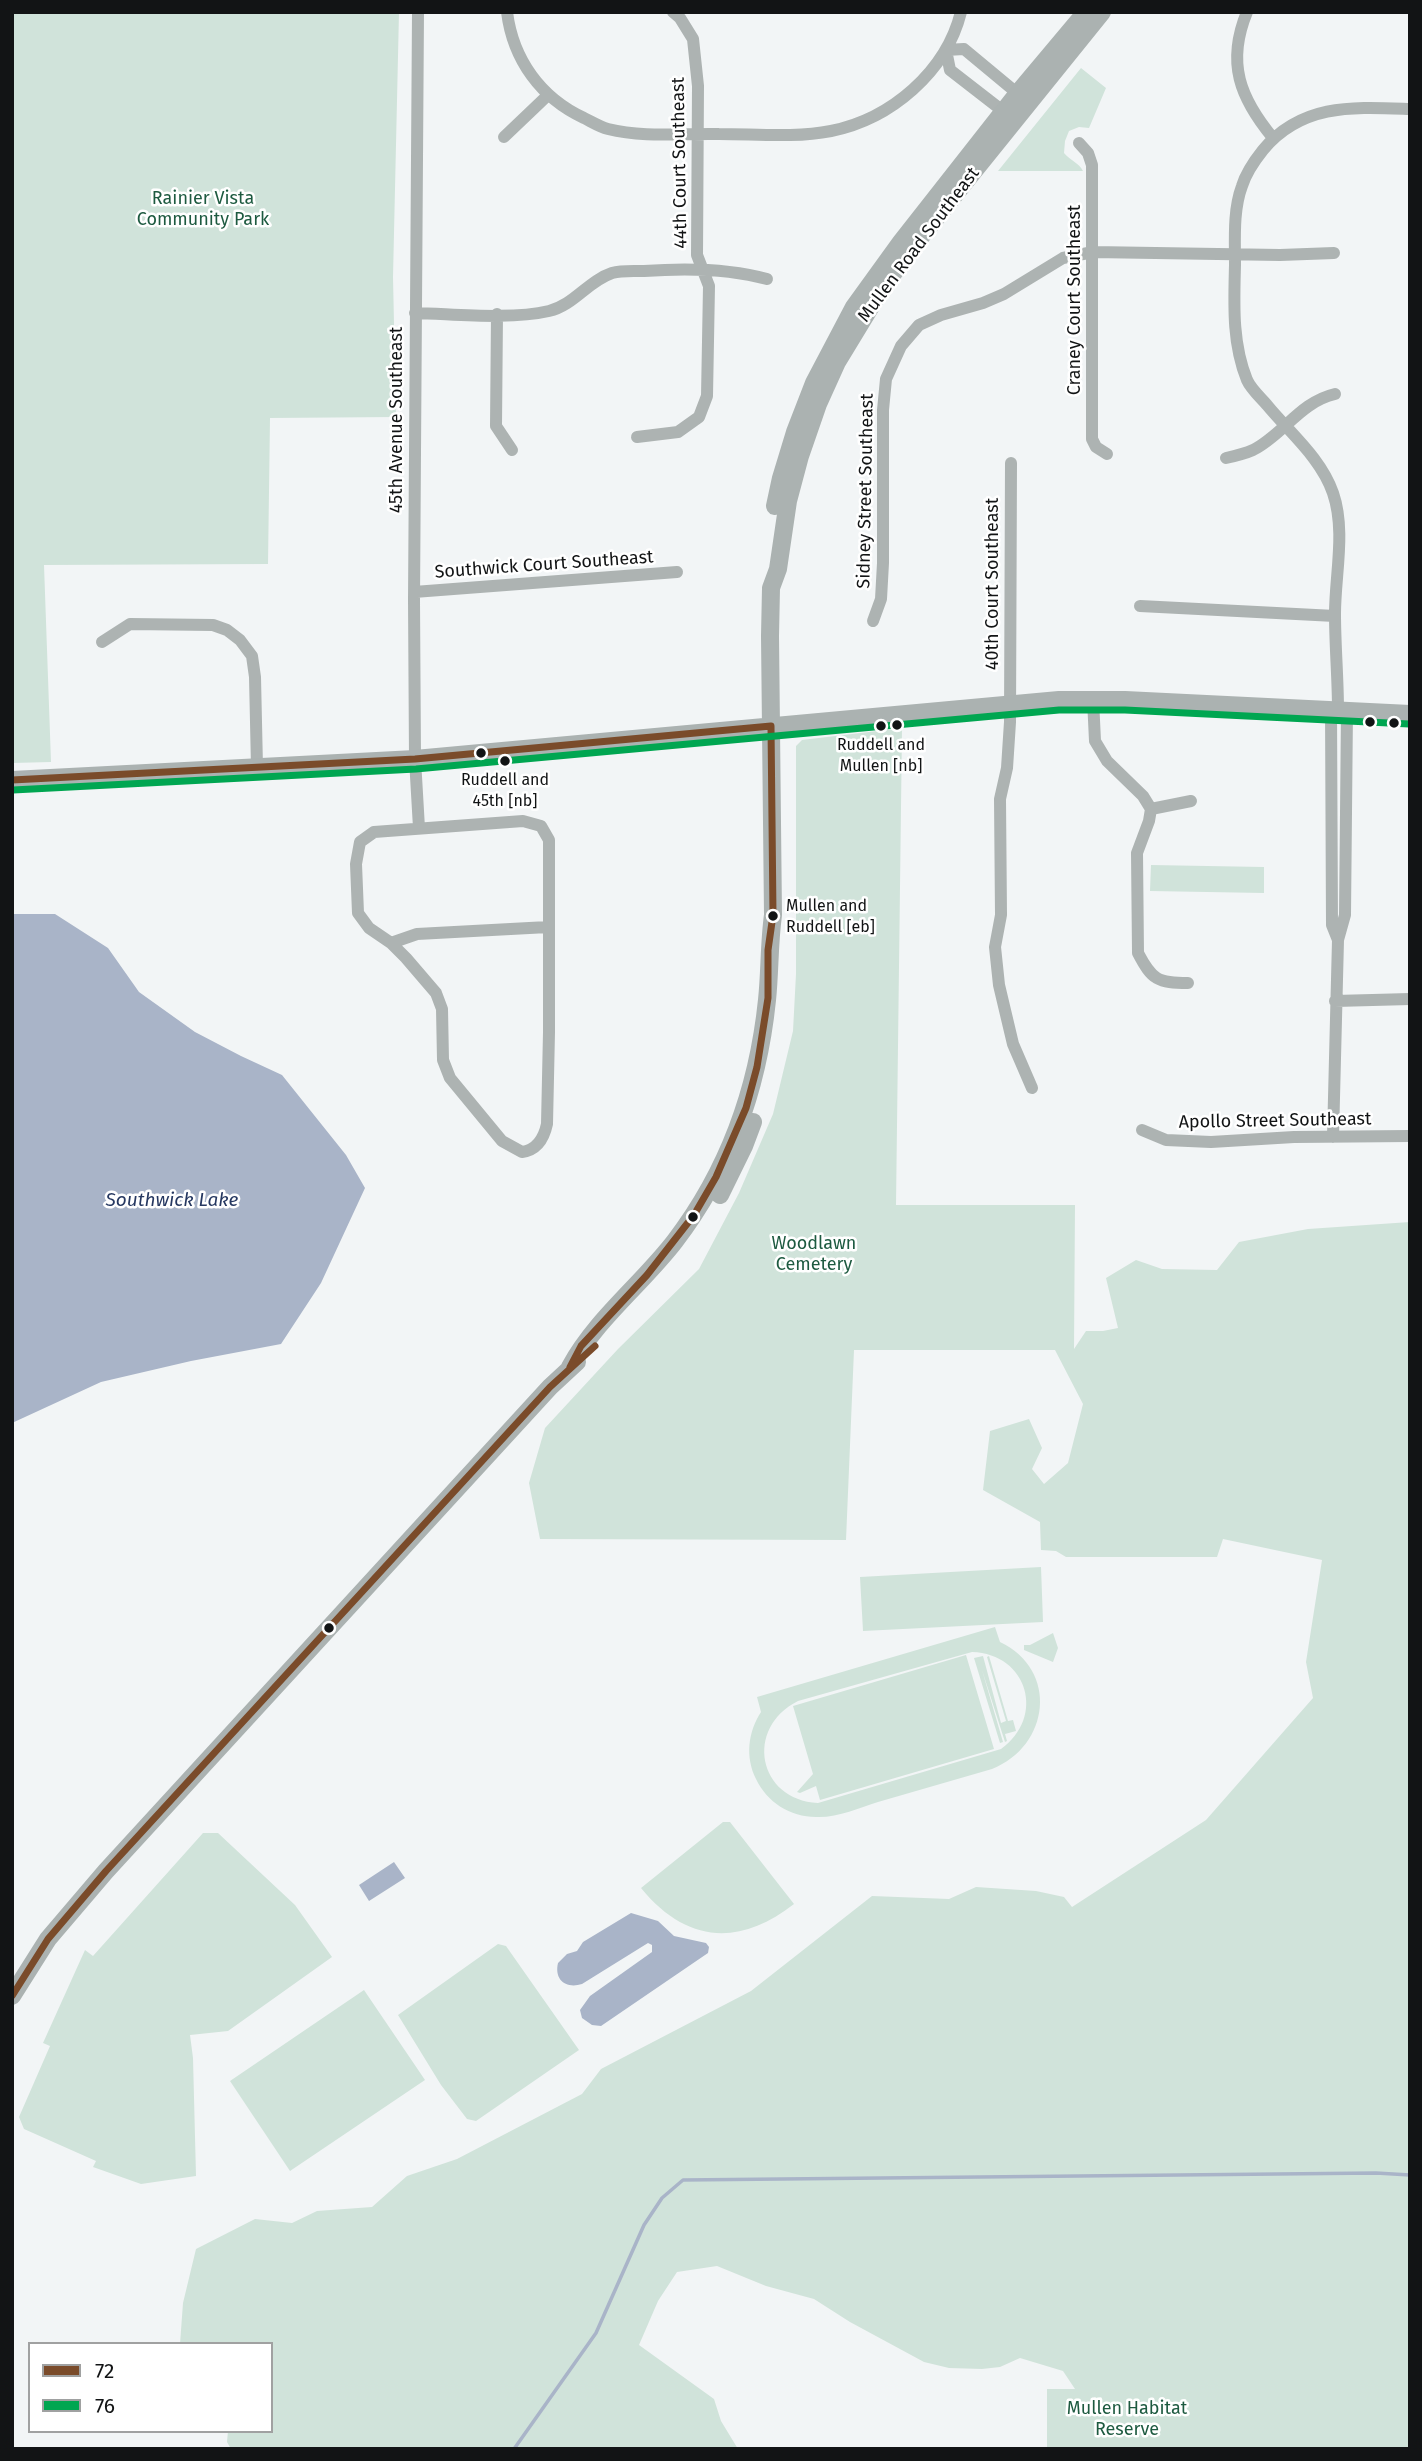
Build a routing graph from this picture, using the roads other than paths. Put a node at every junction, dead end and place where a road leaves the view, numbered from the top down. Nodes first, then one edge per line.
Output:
1 (418, 12) edge
2 (507, 12) edge
3 (673, 12) edge
4 (961, 12) edge
5 (1086, 12) edge
6 (1102, 12) edge
7 (1247, 12) edge
8 (946, 50) junction
9 (547, 96) junction
10 (1023, 98) junction
11 (1410, 109) edge
12 (1009, 116) junction
13 (697, 133) junction
14 (504, 137) dead end
15 (1273, 138) junction
16 (1079, 143) dead end
17 (1093, 252) junction
18 (1335, 253) dead end
19 (1235, 255) junction
20 (704, 270) junction
21 (767, 279) dead end
22 (415, 313) junction
23 (497, 314) junction
24 (1335, 394) dead end
25 (1285, 426) junction
26 (636, 437) dead end
27 (512, 450) dead end
28 (1107, 454) dead end
29 (1226, 458) dead end
30 (1011, 463) dead end
31 (677, 572) dead end
32 (414, 592) junction
33 (1140, 606) dead end
34 (1335, 616) junction
35 (873, 621) dead end
36 (102, 642) dead end
37 (1093, 699) junction
38 (1010, 704) junction
39 (1339, 710) junction
40 (1410, 714) edge
41 (771, 726) junction
42 (415, 759) junction
43 (257, 767) junction
44 (12, 780) edge
45 (1191, 801) dead end
46 (1151, 809) junction
47 (419, 828) junction
48 (548, 927) junction
49 (391, 943) junction
50 (1188, 983) dead end
51 (1410, 999) edge
52 (1335, 1001) junction
53 (1032, 1088) dead end
54 (1142, 1130) dead end
55 (1410, 1136) edge
56 (1333, 1137) junction
57 (12, 1996) edge

1 - 22 street, 45th Avenue Southeast
2 - 9 street
3 - 13 street, 44th Court Southeast
4 - 8 street
5 - 10 street, Mullen Road Southeast
6 - 10 street, Mullen Road Southeast
7 - 15 street
8 - 10 street
8 - 12 street
8 - 13 street
9 - 13 street
9 - 14 street
10 - 12 street, Mullen Road Southeast
11 - 15 street
12 - 41 street, Mullen Road Southeast
13 - 20 street, 44th Court Southeast
15 - 19 street
16 - 17 street, Craney Court Southeast
17 - 19 street, Sidney Street Southeast
17 - 28 street, Craney Court Southeast
17 - 35 street, Sidney Street Southeast
18 - 19 street, Sidney Street Southeast
19 - 25 street
20 - 21 street
20 - 23 street
20 - 26 street, 44th Court Southeast
22 - 23 street
22 - 32 street, 45th Avenue Southeast
23 - 27 street
24 - 25 street
25 - 29 street
25 - 34 street
30 - 38 street, 40th Court Southeast
31 - 32 street, Southwick Court Southeast
32 - 42 street, 45th Avenue Southeast
33 - 34 street
34 - 39 street
36 - 43 street
37 - 38 street
37 - 39 street
37 - 46 street
38 - 41 street
38 - 53 street, 40th Court Southeast
39 - 40 street
39 - 52 street
41 - 42 street
41 - 57 street, Mullen Road Southeast
42 - 43 street
42 - 47 street, 45th Avenue Southeast
43 - 44 street
45 - 46 street
46 - 50 street
47 - 48 street
47 - 49 street
48 - 49 street
48 - 49 street
51 - 52 street
52 - 56 street
54 - 56 street, Apollo Street Southeast
55 - 56 street, Apollo Street Southeast

